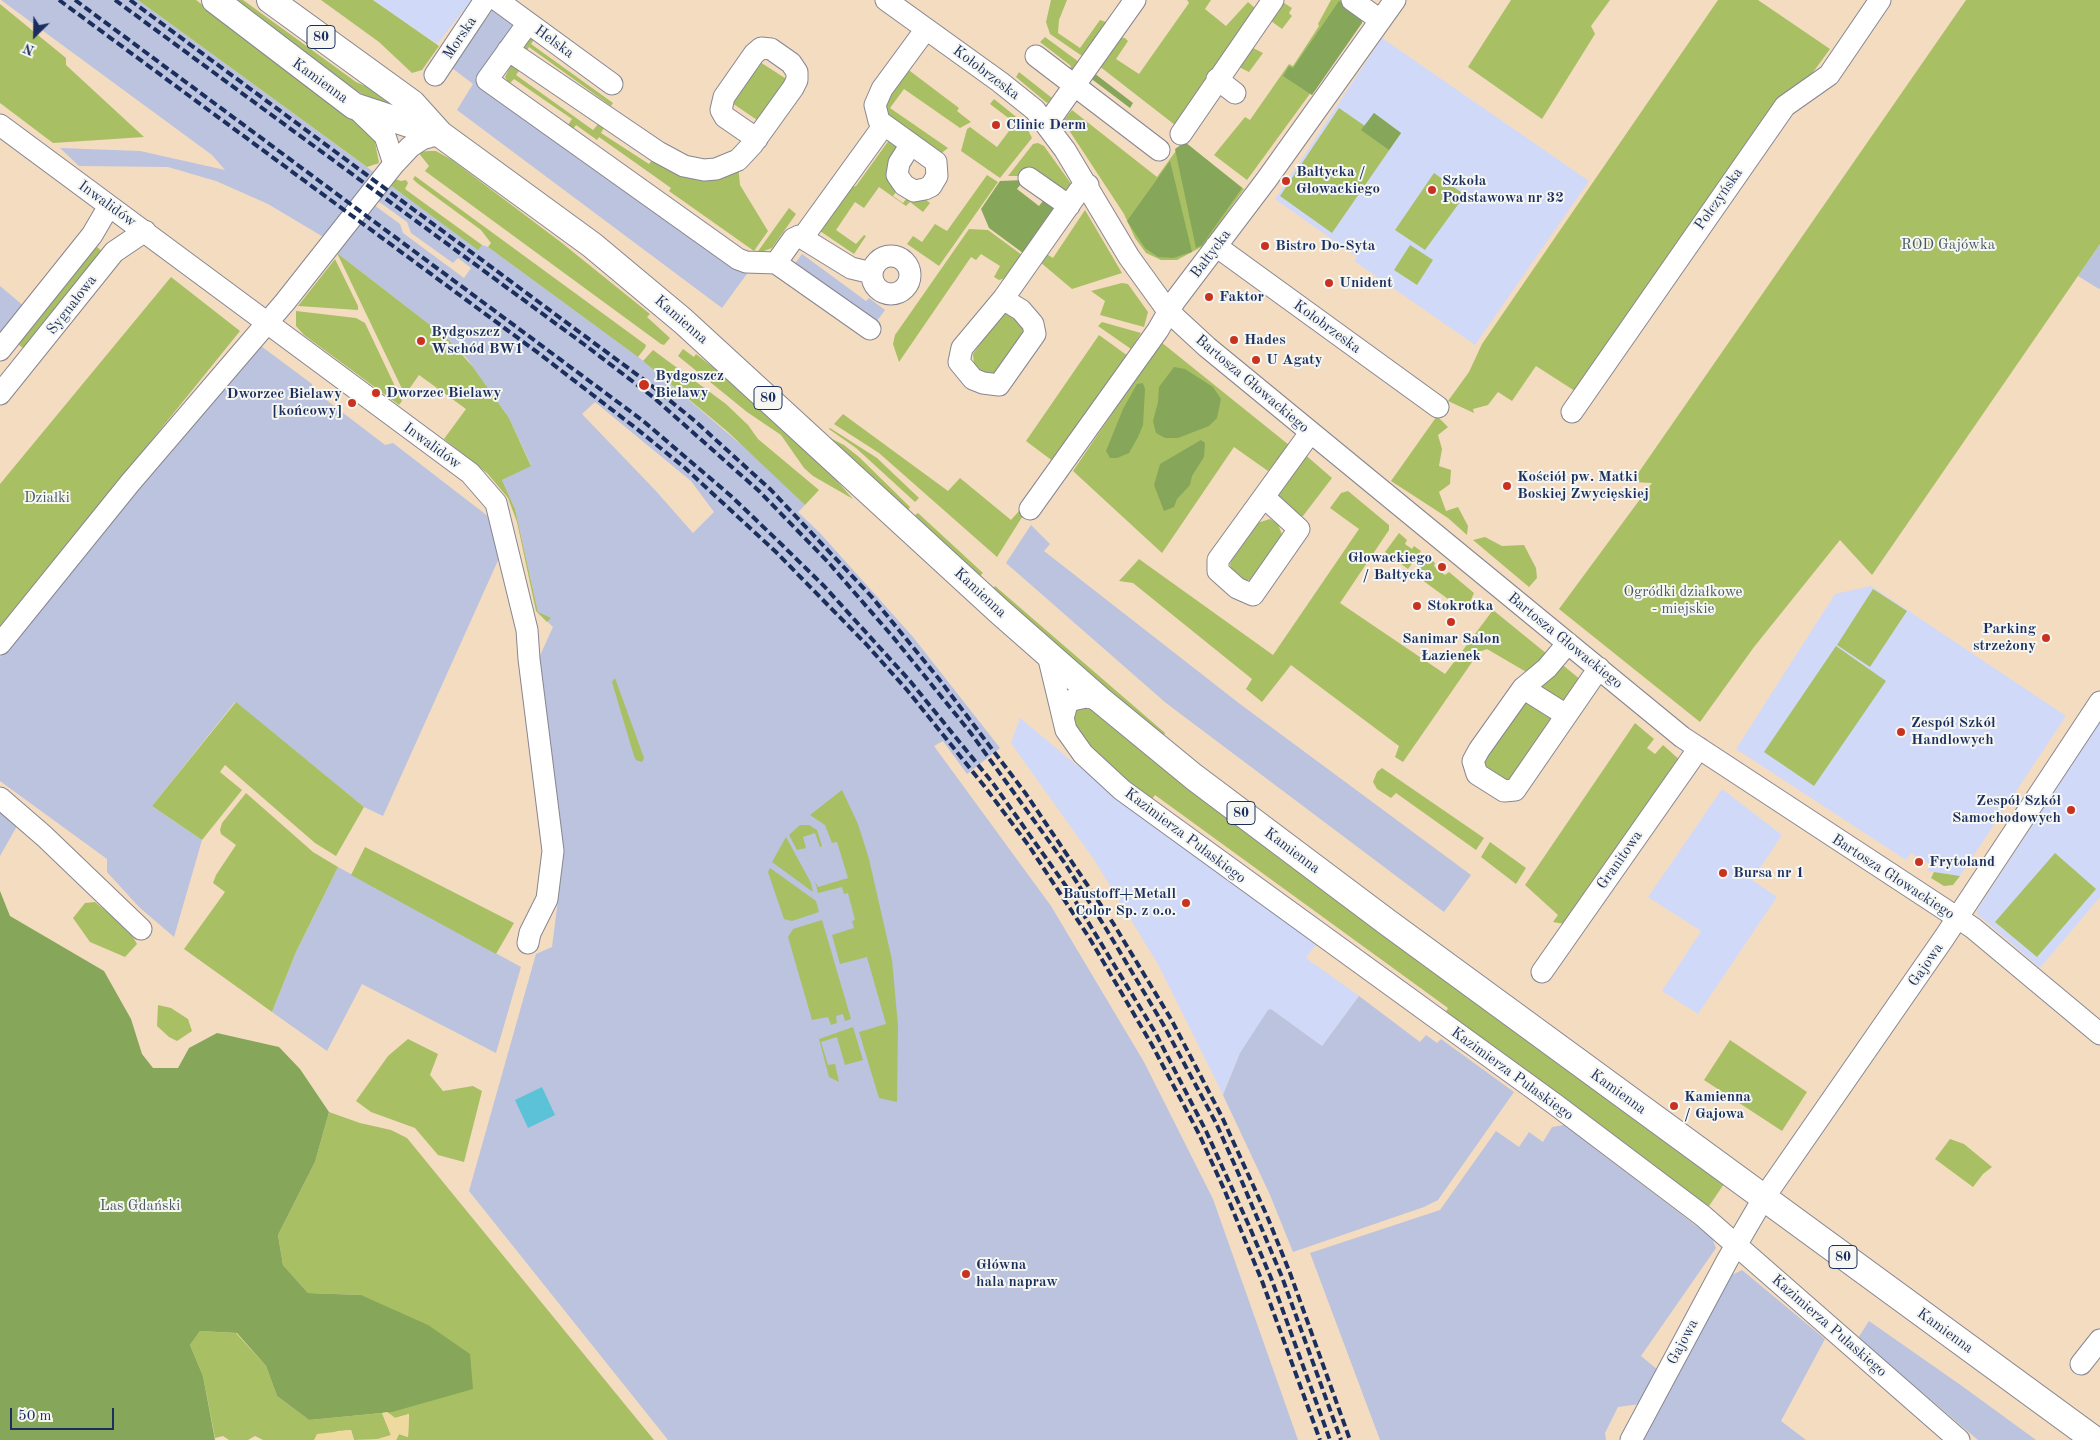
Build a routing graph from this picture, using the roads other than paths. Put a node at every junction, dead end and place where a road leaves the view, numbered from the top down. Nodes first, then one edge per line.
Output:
1 (215, 0) edge
2 (270, 0) edge
3 (485, 0) edge
4 (497, 0) edge
5 (1135, 0) edge
6 (1273, 0) edge
7 (1352, 0) edge
8 (1395, 0) edge
9 (1877, 1) edge
10 (899, 4) edge
11 (1380, 20) junction
12 (528, 23) junction
13 (926, 29) junction
14 (508, 50) junction
15 (1036, 56) dead end
16 (435, 75) dead end
17 (1217, 79) junction
18 (612, 84) dead end
19 (1074, 85) junction
20 (1235, 93) dead end
21 (354, 106) junction
22 (1047, 124) junction
23 (0, 125) edge
24 (884, 125) junction
25 (440, 134) junction
26 (1181, 134) dead end
27 (757, 139) dead end
28 (910, 144) dead end
29 (1159, 150) dead end
30 (394, 164) junction
31 (1029, 178) dead end
32 (1088, 186) junction
33 (109, 206) junction
34 (1069, 206) junction
35 (145, 232) junction
36 (92, 235) junction
37 (803, 237) junction
38 (1216, 246) junction
39 (114, 252) junction
40 (776, 263) junction
41 (872, 273) dead end
42 (1003, 299) dead end
43 (1168, 311) junction
44 (267, 321) junction
45 (870, 329) dead end
46 (4, 345) edge
47 (30, 358) junction
48 (0, 394) edge
49 (1438, 408) dead end
50 (1572, 412) dead end
51 (1310, 433) junction
52 (1264, 497) dead end
53 (1030, 509) dead end
54 (1568, 643) junction
55 (0, 644) edge
56 (1048, 655) junction
57 (1599, 668) junction
58 (1523, 688) junction
59 (1099, 699) junction
60 (2100, 702) edge
61 (1566, 716) junction
62 (1063, 718) junction
63 (1699, 748) junction
64 (0, 798) edge
65 (1957, 918) junction
66 (141, 929) dead end
67 (528, 943) dead end
68 (1542, 972) dead end
69 (2100, 1034) edge
70 (1763, 1199) junction
71 (1736, 1244) junction
72 (2100, 1340) edge
73 (2081, 1364) dead end
74 (1631, 1440) edge
75 (1960, 1440) edge
76 (2095, 1440) edge

1 - 21 main road, Kamienna / 80
2 - 25 main road, Kamienna / 80
3 - 16 street, Morska
4 - 12 street, Helska
5 - 19 street
6 - 17 street
7 - 11 street
8 - 11 street, Bałtycka
9 - 50 street, Połczyńska
10 - 13 street, Kołobrzeska
11 - 38 street, Bałtycka
12 - 14 street
12 - 18 street, Helska
13 - 22 street, Kołobrzeska
13 - 24 street
14 - 27 street
14 - 40 street
15 - 19 street
17 - 20 street
17 - 26 street
19 - 22 street
19 - 29 street
21 - 25 main road, Kamienna / 80
21 - 30 street
22 - 32 street, Kołobrzeska
23 - 33 street, Inwalidów
24 - 28 street
24 - 37 street
25 - 30 street
25 - 56 main road, Kamienna / 80
30 - 44 street
31 - 34 street
32 - 34 street
32 - 43 street, Bartosza Głowackiego
33 - 35 street, Inwalidów
33 - 36 street, Sygnałowa
34 - 42 street
35 - 39 street, Sygnałowa
35 - 44 street, Inwalidów
36 - 39 street
36 - 46 street, Sygnałowa
37 - 40 street
37 - 41 street
38 - 43 street, Bałtycka
38 - 49 street, Kołobrzeska
39 - 47 street, Sygnałowa
40 - 45 street
43 - 51 street, Bartosza Głowackiego
43 - 53 street, Bałtycka
44 - 55 street
44 - 67 street, Inwalidów
46 - 47 street, Sygnałowa
47 - 48 street, Sygnałowa
51 - 52 street
51 - 54 street, Bartosza Głowackiego
54 - 57 street, Bartosza Głowackiego
54 - 58 street
56 - 59 main road, Kamienna / 80
56 - 62 street, Kazimierza Pułaskiego
57 - 61 street
57 - 63 street, Bartosza Głowackiego
58 - 61 street
58 - 61 street
59 - 62 street
59 - 70 main road, Kamienna / 80
60 - 65 street, Gajowa
62 - 71 street, Kazimierza Pułaskiego
63 - 65 street, Bartosza Głowackiego
63 - 68 street, Granitowa
64 - 66 street
65 - 69 street, Bartosza Głowackiego
65 - 70 street, Gajowa
70 - 71 street, Gajowa
70 - 76 main road, Kamienna / 80
71 - 74 street, Gajowa
71 - 75 street, Kazimierza Pułaskiego
72 - 73 street

